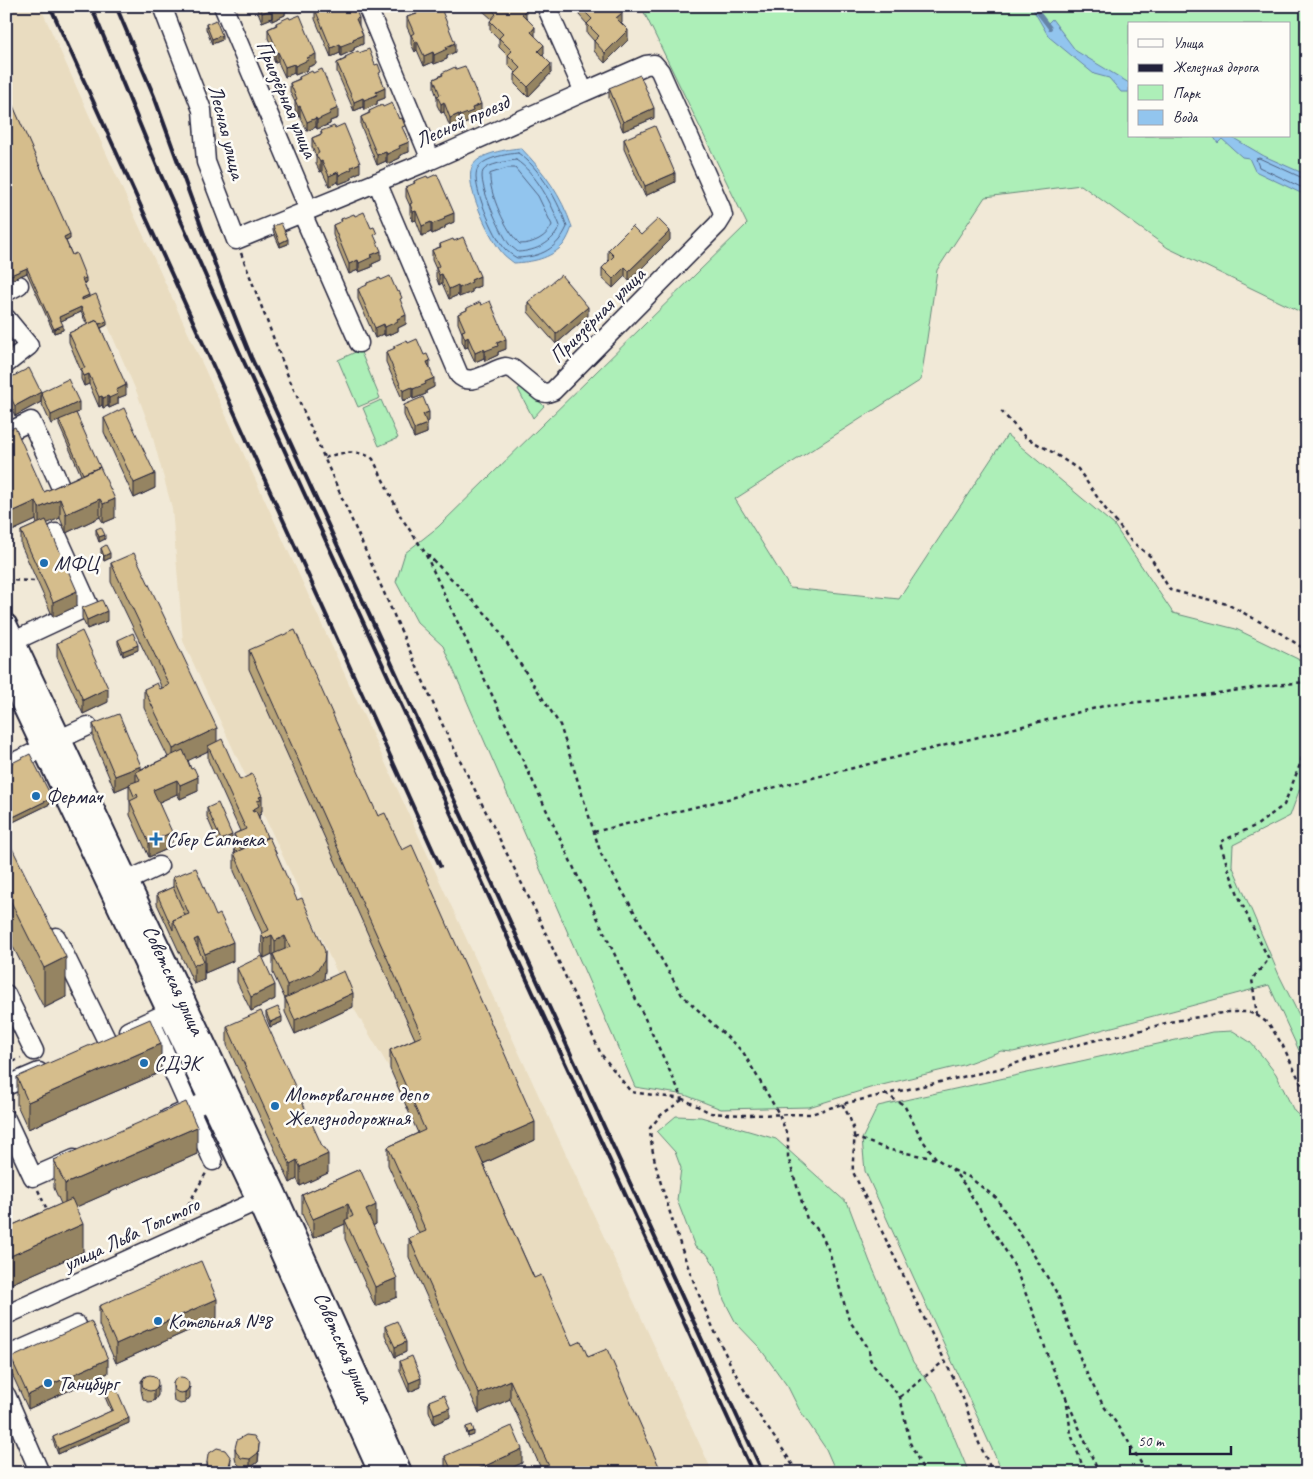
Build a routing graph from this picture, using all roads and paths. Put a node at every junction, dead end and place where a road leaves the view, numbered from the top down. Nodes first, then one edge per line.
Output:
1 (162, 6) edge
2 (223, 6) edge
3 (367, 6) edge
4 (546, 6) edge
5 (584, 92) junction
6 (431, 160) junction
7 (378, 182) junction
8 (306, 211) junction
9 (236, 240) junction
10 (6, 318) edge
11 (359, 343) dead end
12 (6, 364) edge
13 (1001, 411) dead end
14 (6, 433) edge
15 (325, 458) junction
16 (62, 490) edge
17 (56, 533) dead end
18 (424, 552) junction
19 (6, 580) edge
20 (37, 581) edge
21 (10, 633) edge
22 (1307, 658) edge
23 (7, 674) edge
24 (1307, 682) edge
25 (88, 726) dead end
26 (1307, 730) edge
27 (52, 744) junction
28 (6, 766) edge
29 (594, 832) junction
30 (159, 866) dead end
31 (128, 881) junction
32 (50, 925) edge
33 (6, 994) edge
34 (1258, 1016) junction
35 (160, 1017) junction
36 (107, 1041) junction
37 (90, 1048) edge
38 (34, 1051) dead end
39 (56, 1064) edge
40 (6, 1086) edge
41 (886, 1094) junction
42 (1307, 1096) edge
43 (683, 1099) junction
44 (210, 1100) junction
45 (842, 1104) junction
46 (190, 1109) junction
47 (779, 1114) junction
48 (6, 1119) edge
49 (155, 1124) edge
50 (854, 1137) junction
51 (85, 1154) edge
52 (937, 1159) junction
53 (213, 1161) dead end
54 (952, 1169) junction
55 (32, 1177) junction
56 (266, 1197) junction
57 (49, 1215) edge
58 (6, 1316) edge
59 (77, 1325) edge
60 (6, 1356) edge
61 (944, 1361) junction
62 (1065, 1393) junction
63 (900, 1397) junction
64 (8, 1401) edge
65 (40, 1473) edge
66 (380, 1473) edge
67 (401, 1473) edge
68 (797, 1473) edge
69 (925, 1473) edge
70 (993, 1473) edge
71 (1085, 1473) edge
72 (1099, 1473) edge
73 (1149, 1473) edge

1 - 9 street, Лесная улица
2 - 8 street, Приозёрная улица
3 - 6 street
4 - 5 street
5 - 6 street, Лесной проезд
5 - 7 street, Приозёрная улица
6 - 7 street, Лесной проезд
7 - 8 street, Лесной проезд
8 - 9 street, Лесной проезд
8 - 11 street, Приозёрная улица
9 - 15 path
10 - 12 street
13 - 22 path
14 - 16 street
15 - 18 path
15 - 43 path
17 - 21 street
18 - 29 path
18 - 43 path
19 - 20 path
21 - 27 main road, Советская улица
23 - 27 main road, Советская улица
24 - 29 path
25 - 27 street
26 - 34 path
27 - 28 street
27 - 31 main road, Советская улица
27 - 35 main road, Советская улица
29 - 47 path
30 - 31 street
31 - 56 main road, Советская улица
32 - 36 street
33 - 38 street
34 - 41 path
34 - 42 path
35 - 36 street
35 - 44 main road, Советская улица
35 - 46 street
36 - 37 street
39 - 40 street
41 - 45 path
41 - 52 path
43 - 47 path
43 - 68 path
44 - 46 street
44 - 56 main road, Советская улица
45 - 47 path
45 - 50 path
46 - 49 street
46 - 53 street
47 - 63 path
48 - 55 street
50 - 52 path
50 - 61 path
51 - 55 street
52 - 54 path
54 - 62 path
54 - 73 path
55 - 57 path
56 - 58 street, улица Льва Толстого
56 - 66 main road, Советская улица
56 - 67 main road, Советская улица
59 - 60 street
61 - 63 path
61 - 70 path
62 - 71 path
62 - 72 path
63 - 69 path
64 - 65 street

